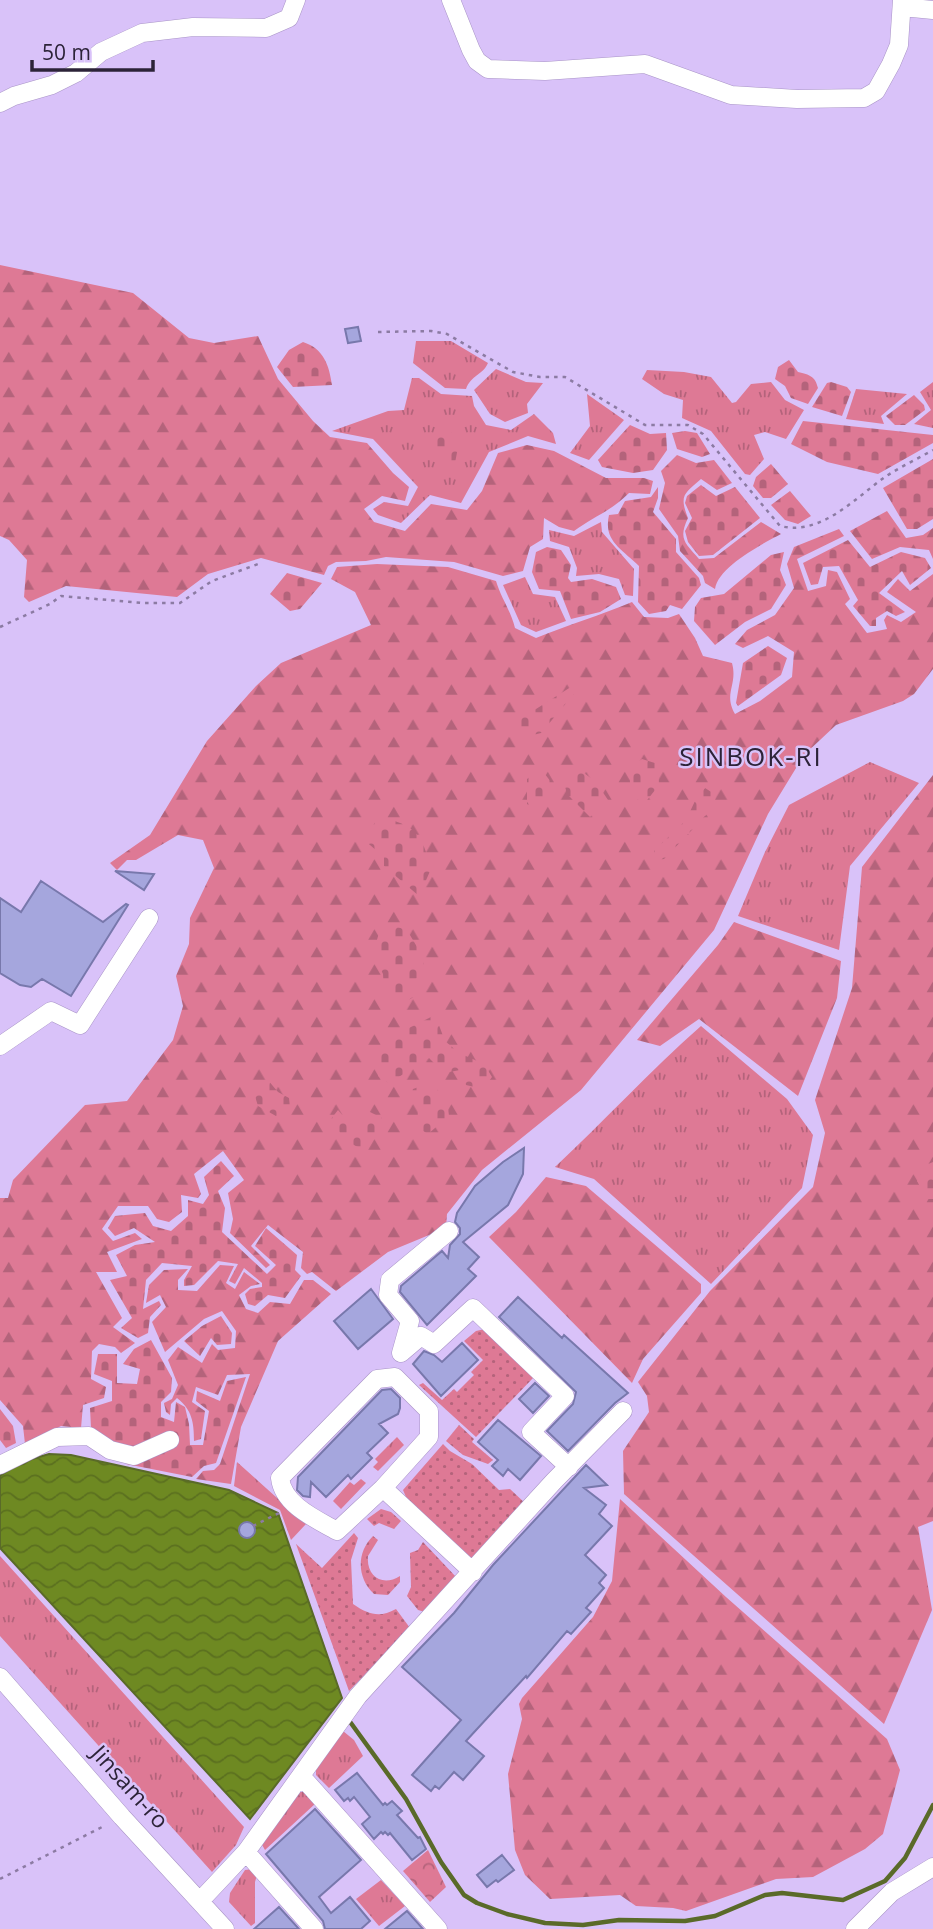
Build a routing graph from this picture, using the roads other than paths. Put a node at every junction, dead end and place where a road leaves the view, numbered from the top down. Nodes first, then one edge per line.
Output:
1 (296, 0) edge
2 (452, 0) edge
3 (902, 4) edge
4 (933, 9) edge
5 (0, 103) edge
6 (149, 918) dead end
7 (0, 1046) edge
8 (449, 1231) dead end
9 (401, 1353) junction
10 (395, 1377) junction
11 (622, 1411) dead end
12 (170, 1440) dead end
13 (0, 1465) edge
14 (569, 1467) junction
15 (383, 1488) junction
16 (473, 1572) junction
17 (0, 1677) edge
18 (302, 1777) junction
19 (246, 1852) junction
20 (933, 1867) edge
21 (200, 1901) junction
22 (225, 1929) edge
23 (314, 1929) edge
24 (438, 1929) edge
25 (855, 1929) edge

1 - 5 street
2 - 3 street
3 - 4 street
6 - 7 street
8 - 9 street
9 - 10 street
9 - 14 street
10 - 15 street
10 - 15 street
11 - 14 street
12 - 13 street
14 - 16 street
15 - 16 street
16 - 18 street
17 - 21 street, Jinsam-ro
18 - 19 street
18 - 24 street
19 - 21 street
19 - 23 street
20 - 25 street
21 - 22 street, Jinsam-ro

